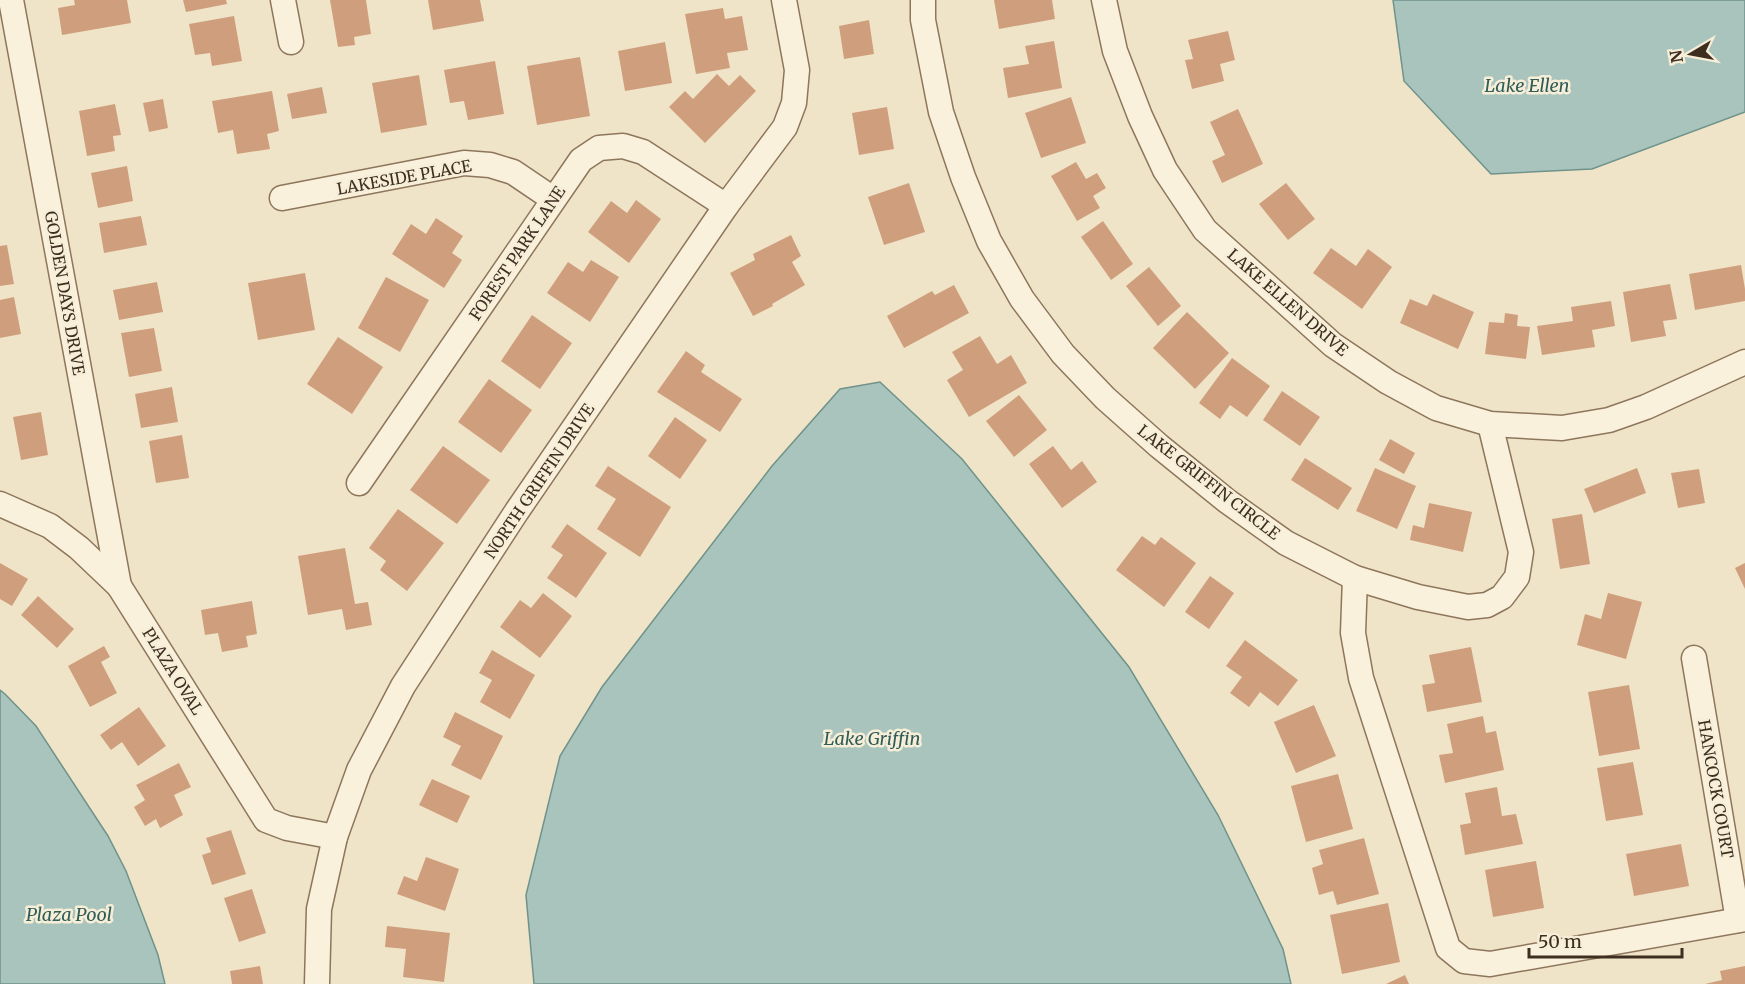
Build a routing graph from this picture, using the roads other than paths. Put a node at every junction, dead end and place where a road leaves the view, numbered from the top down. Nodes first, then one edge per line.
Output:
1 (11, 0) edge
2 (283, 0) edge
3 (784, 0) edge
4 (923, 0) edge
5 (1104, 0) edge
6 (291, 42) dead end
7 (282, 198) dead end
8 (553, 199) junction
9 (726, 206) junction
10 (1745, 362) edge
11 (1490, 424) junction
12 (359, 483) dead end
13 (0, 504) edge
14 (1355, 578) junction
15 (119, 586) junction
16 (1694, 658) dead end
17 (335, 837) junction
18 (1742, 919) edge
19 (317, 984) edge

1 - 15 street, GOLDEN DAYS DRIVE
2 - 6 street
3 - 9 street, NORTH GRIFFIN DRIVE
4 - 14 street, LAKE GRIFFIN CIRCLE
5 - 11 street, LAKE ELLEN DRIVE
7 - 8 street, LAKESIDE PLACE
8 - 9 street, FOREST PARK LANE
8 - 12 street, FOREST PARK LANE
9 - 17 street, NORTH GRIFFIN DRIVE
10 - 11 street, LAKE ELLEN DRIVE
11 - 14 street, LAKE GRIFFIN CIRCLE
13 - 15 street, PLAZA OVAL
14 - 18 street
15 - 17 street, PLAZA OVAL
16 - 18 street, HANCOCK COURT
17 - 19 street, NORTH GRIFFIN DRIVE

